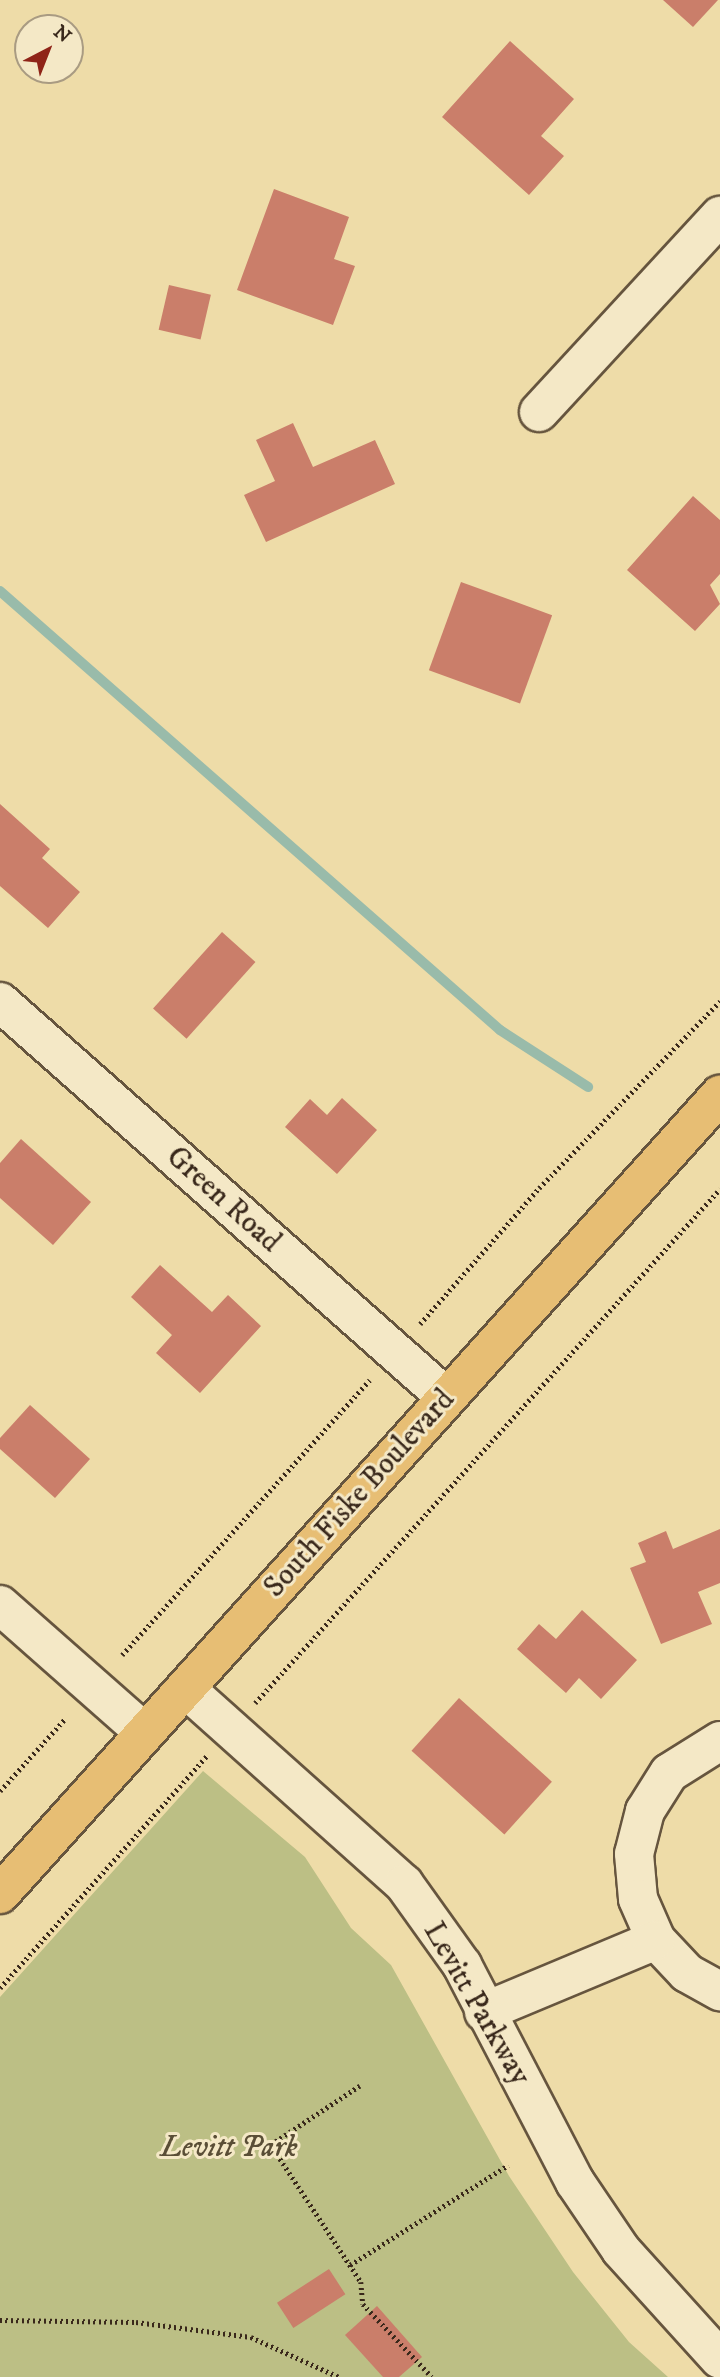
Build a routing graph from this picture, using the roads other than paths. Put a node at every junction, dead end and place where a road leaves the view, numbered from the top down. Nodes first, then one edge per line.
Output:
1 (720, 216) edge
2 (539, 412) dead end
3 (0, 1002) edge
4 (720, 1095) edge
5 (446, 1397) junction
6 (0, 1605) edge
7 (186, 1689) junction
8 (145, 1733) junction
9 (720, 1741) edge
10 (0, 1894) edge
11 (656, 1940) junction
12 (720, 1991) edge
13 (484, 2012) junction
14 (720, 2358) edge

1 - 2 street
3 - 5 street, Green Road
4 - 5 main road, South Fiske Boulevard
5 - 7 main road, South Fiske Boulevard
6 - 8 street
7 - 8 main road, South Fiske Boulevard
7 - 13 street, Levitt Parkway
8 - 10 main road, South Fiske Boulevard
9 - 11 street
11 - 12 street
11 - 13 street
13 - 14 street, Levitt Parkway

